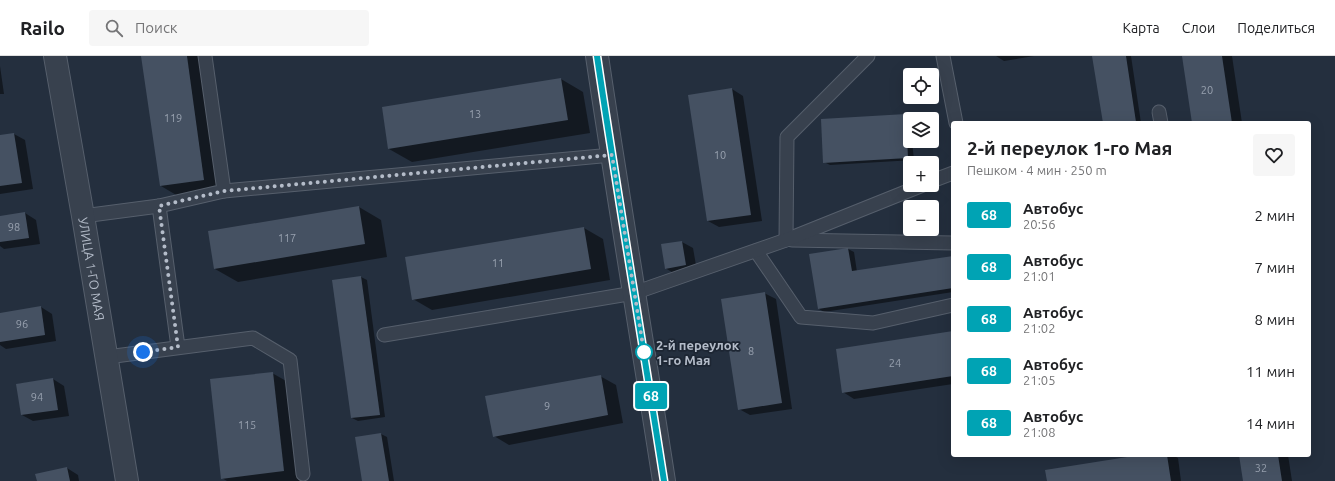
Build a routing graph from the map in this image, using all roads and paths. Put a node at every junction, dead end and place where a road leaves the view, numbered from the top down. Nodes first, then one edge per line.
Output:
1 (55, 56) edge
2 (204, 56) edge
3 (597, 56) edge
4 (868, 56) edge
5 (943, 56) edge
6 (956, 121) edge
7 (612, 155) junction
8 (951, 174) edge
9 (939, 178) edge
10 (224, 191) junction
11 (906, 192) edge
12 (159, 206) junction
13 (83, 216) junction
14 (786, 240) junction
15 (951, 243) edge
16 (756, 251) junction
17 (634, 293) junction
18 (951, 305) edge
19 (384, 336) dead end
20 (178, 347) junction
21 (107, 357) junction
22 (303, 474) dead end
23 (127, 481) edge
24 (664, 481) edge

1 - 13 street, УЛИЦА 1-ГО МАЯ
2 - 10 lane
3 - 7 street
4 - 14 lane
5 - 6 lane
7 - 10 lane
7 - 17 street
8 - 9 lane
10 - 12 lane
11 - 14 lane
12 - 13 lane
12 - 20 lane
13 - 21 street, УЛИЦА 1-ГО МАЯ
14 - 15 lane
14 - 16 lane
16 - 17 lane
16 - 18 lane
17 - 19 lane
17 - 24 street
20 - 21 lane
20 - 22 lane
21 - 23 street, УЛИЦА 1-ГО МАЯ

